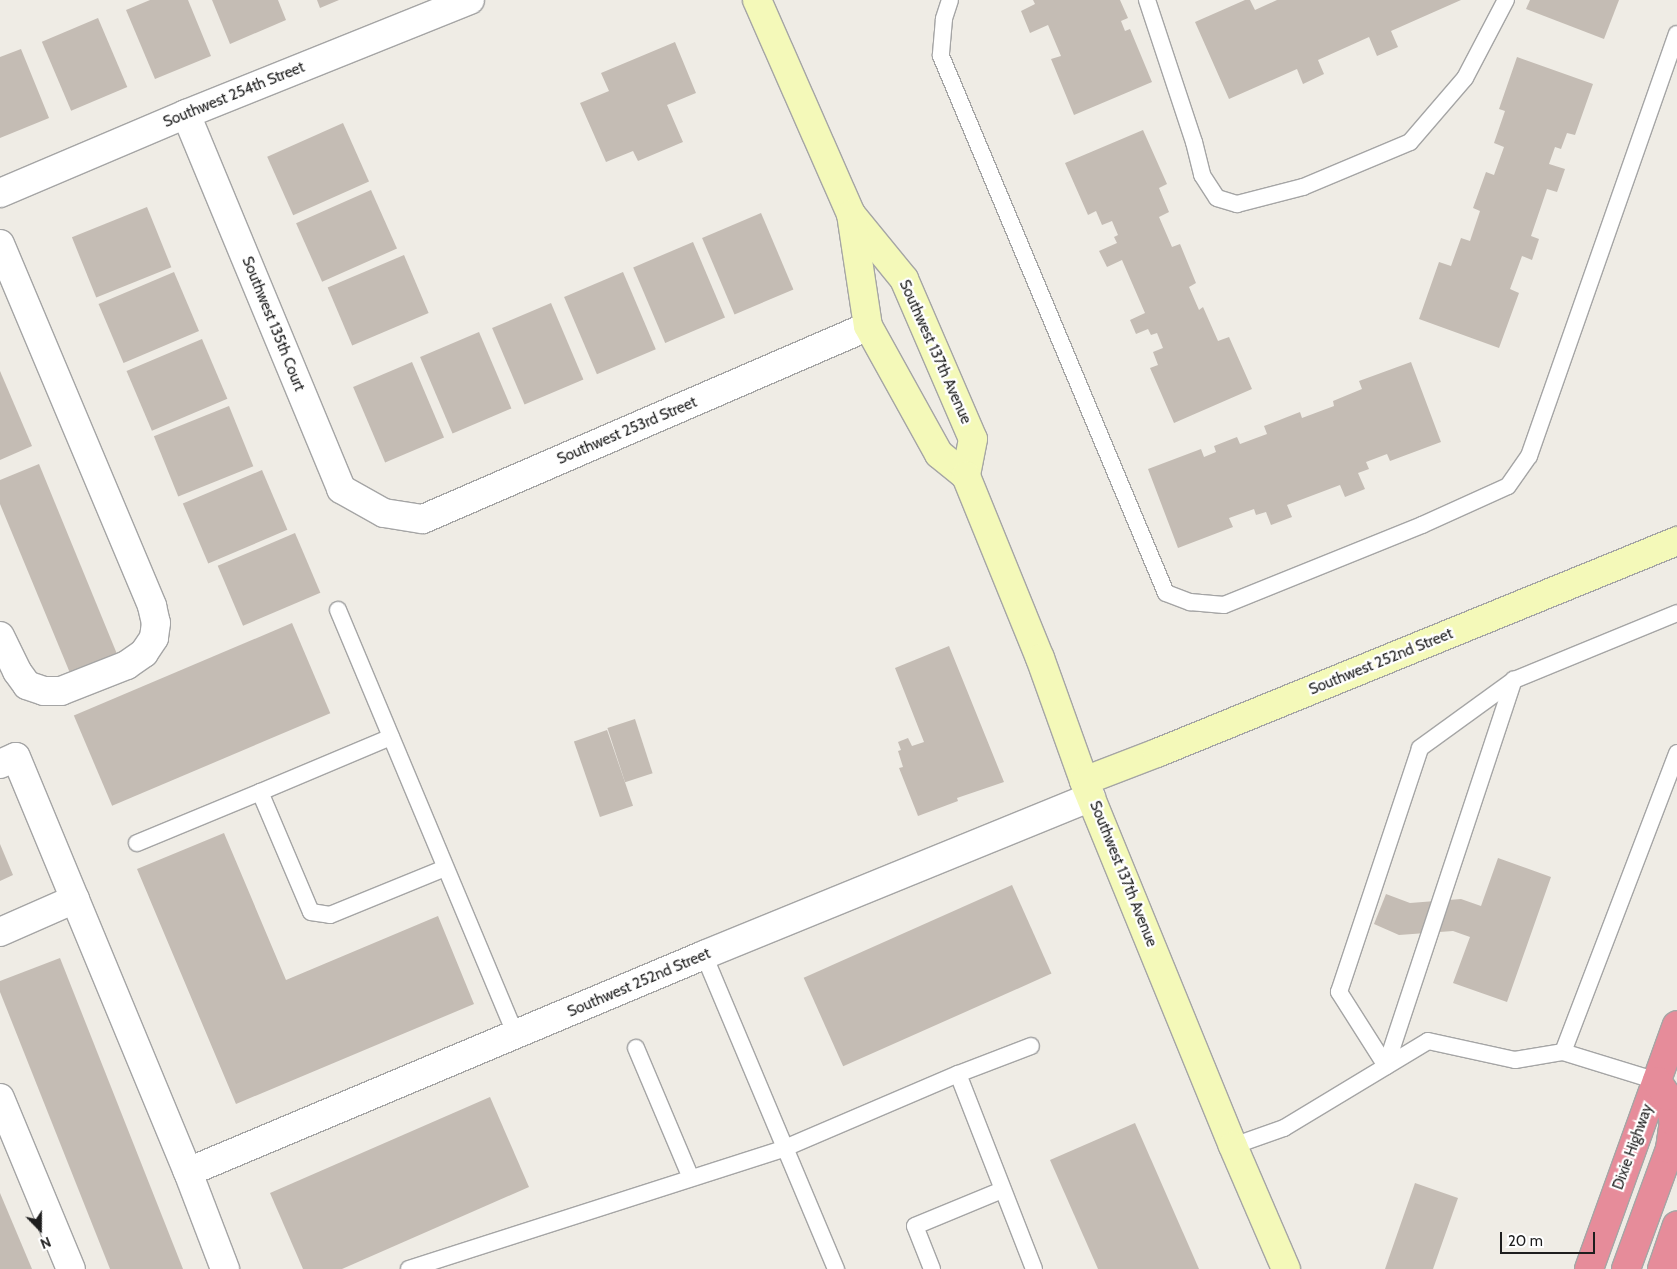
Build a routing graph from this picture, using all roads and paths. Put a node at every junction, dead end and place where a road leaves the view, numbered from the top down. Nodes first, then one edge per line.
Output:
1 (470, 0) edge
2 (757, 0) edge
3 (950, 0) edge
4 (1146, 0) edge
5 (1506, 0) edge
6 (1677, 34) edge
7 (186, 114) junction
8 (0, 193) edge
9 (852, 214) junction
10 (0, 244) edge
11 (868, 326) junction
12 (966, 476) junction
13 (384, 513) joint
14 (1677, 541) edge
15 (338, 610) dead end
16 (1677, 613) edge
17 (0, 636) edge
18 (1514, 680) junction
19 (391, 737) junction
20 (1677, 753) edge
21 (0, 764) edge
22 (1088, 789) junction
23 (260, 792) junction
24 (137, 843) dead end
25 (444, 868) junction
26 (76, 899) junction
27 (0, 932) edge
28 (704, 955) junction
29 (1677, 1025) edge
30 (516, 1035) junction
31 (1031, 1046) dead end
32 (636, 1048) dead end
33 (1563, 1052) junction
34 (1386, 1066) junction
35 (958, 1074) junction
36 (1658, 1081) junction
37 (0, 1098) edge
38 (1233, 1146) junction
39 (785, 1148) junction
40 (188, 1172) junction
41 (691, 1178) junction
42 (1002, 1190) junction
43 (1677, 1225) edge
44 (438, 1264) edge
45 (71, 1269) edge
46 (225, 1269) edge
47 (409, 1269) edge
48 (836, 1269) edge
49 (932, 1269) edge
50 (1034, 1269) edge
51 (1286, 1269) edge
52 (1589, 1269) edge
53 (1626, 1269) edge
54 (1662, 1269) edge

1 - 7 street, Southwest 254th Street
2 - 9 main road, Southwest 137th Avenue
3 - 6 lane
4 - 5 lane
7 - 8 street, Southwest 254th Street
7 - 13 street, Southwest 135th Court
9 - 11 main road, Southwest 137th Avenue
9 - 12 main road, Southwest 137th Avenue
10 - 17 street
11 - 12 main road, Southwest 137th Avenue
11 - 13 street, Southwest 253rd Street
12 - 22 main road, Southwest 137th Avenue
14 - 22 main road, Southwest 252nd Street
15 - 19 lane
16 - 18 lane
18 - 34 lane
18 - 34 lane
19 - 23 lane
19 - 25 lane
20 - 33 lane
21 - 26 street
22 - 28 street, Southwest 252nd Street
22 - 38 main road, Southwest 137th Avenue
23 - 24 lane
23 - 25 lane
25 - 30 lane
26 - 27 street
26 - 40 street
28 - 30 street, Southwest 252nd Street
28 - 39 lane
29 - 36 highway, Dixie Highway
30 - 40 street, Southwest 252nd Street
31 - 35 lane
32 - 41 lane
33 - 34 lane
33 - 36 lane
34 - 38 lane
35 - 39 lane
35 - 42 lane
36 - 52 highway, Dixie Highway
36 - 53 highway
37 - 45 street
38 - 51 main road, Southwest 137th Avenue
39 - 41 lane
39 - 48 lane
40 - 46 street
41 - 44 lane
42 - 49 lane
42 - 50 lane
43 - 54 highway
44 - 47 lane

